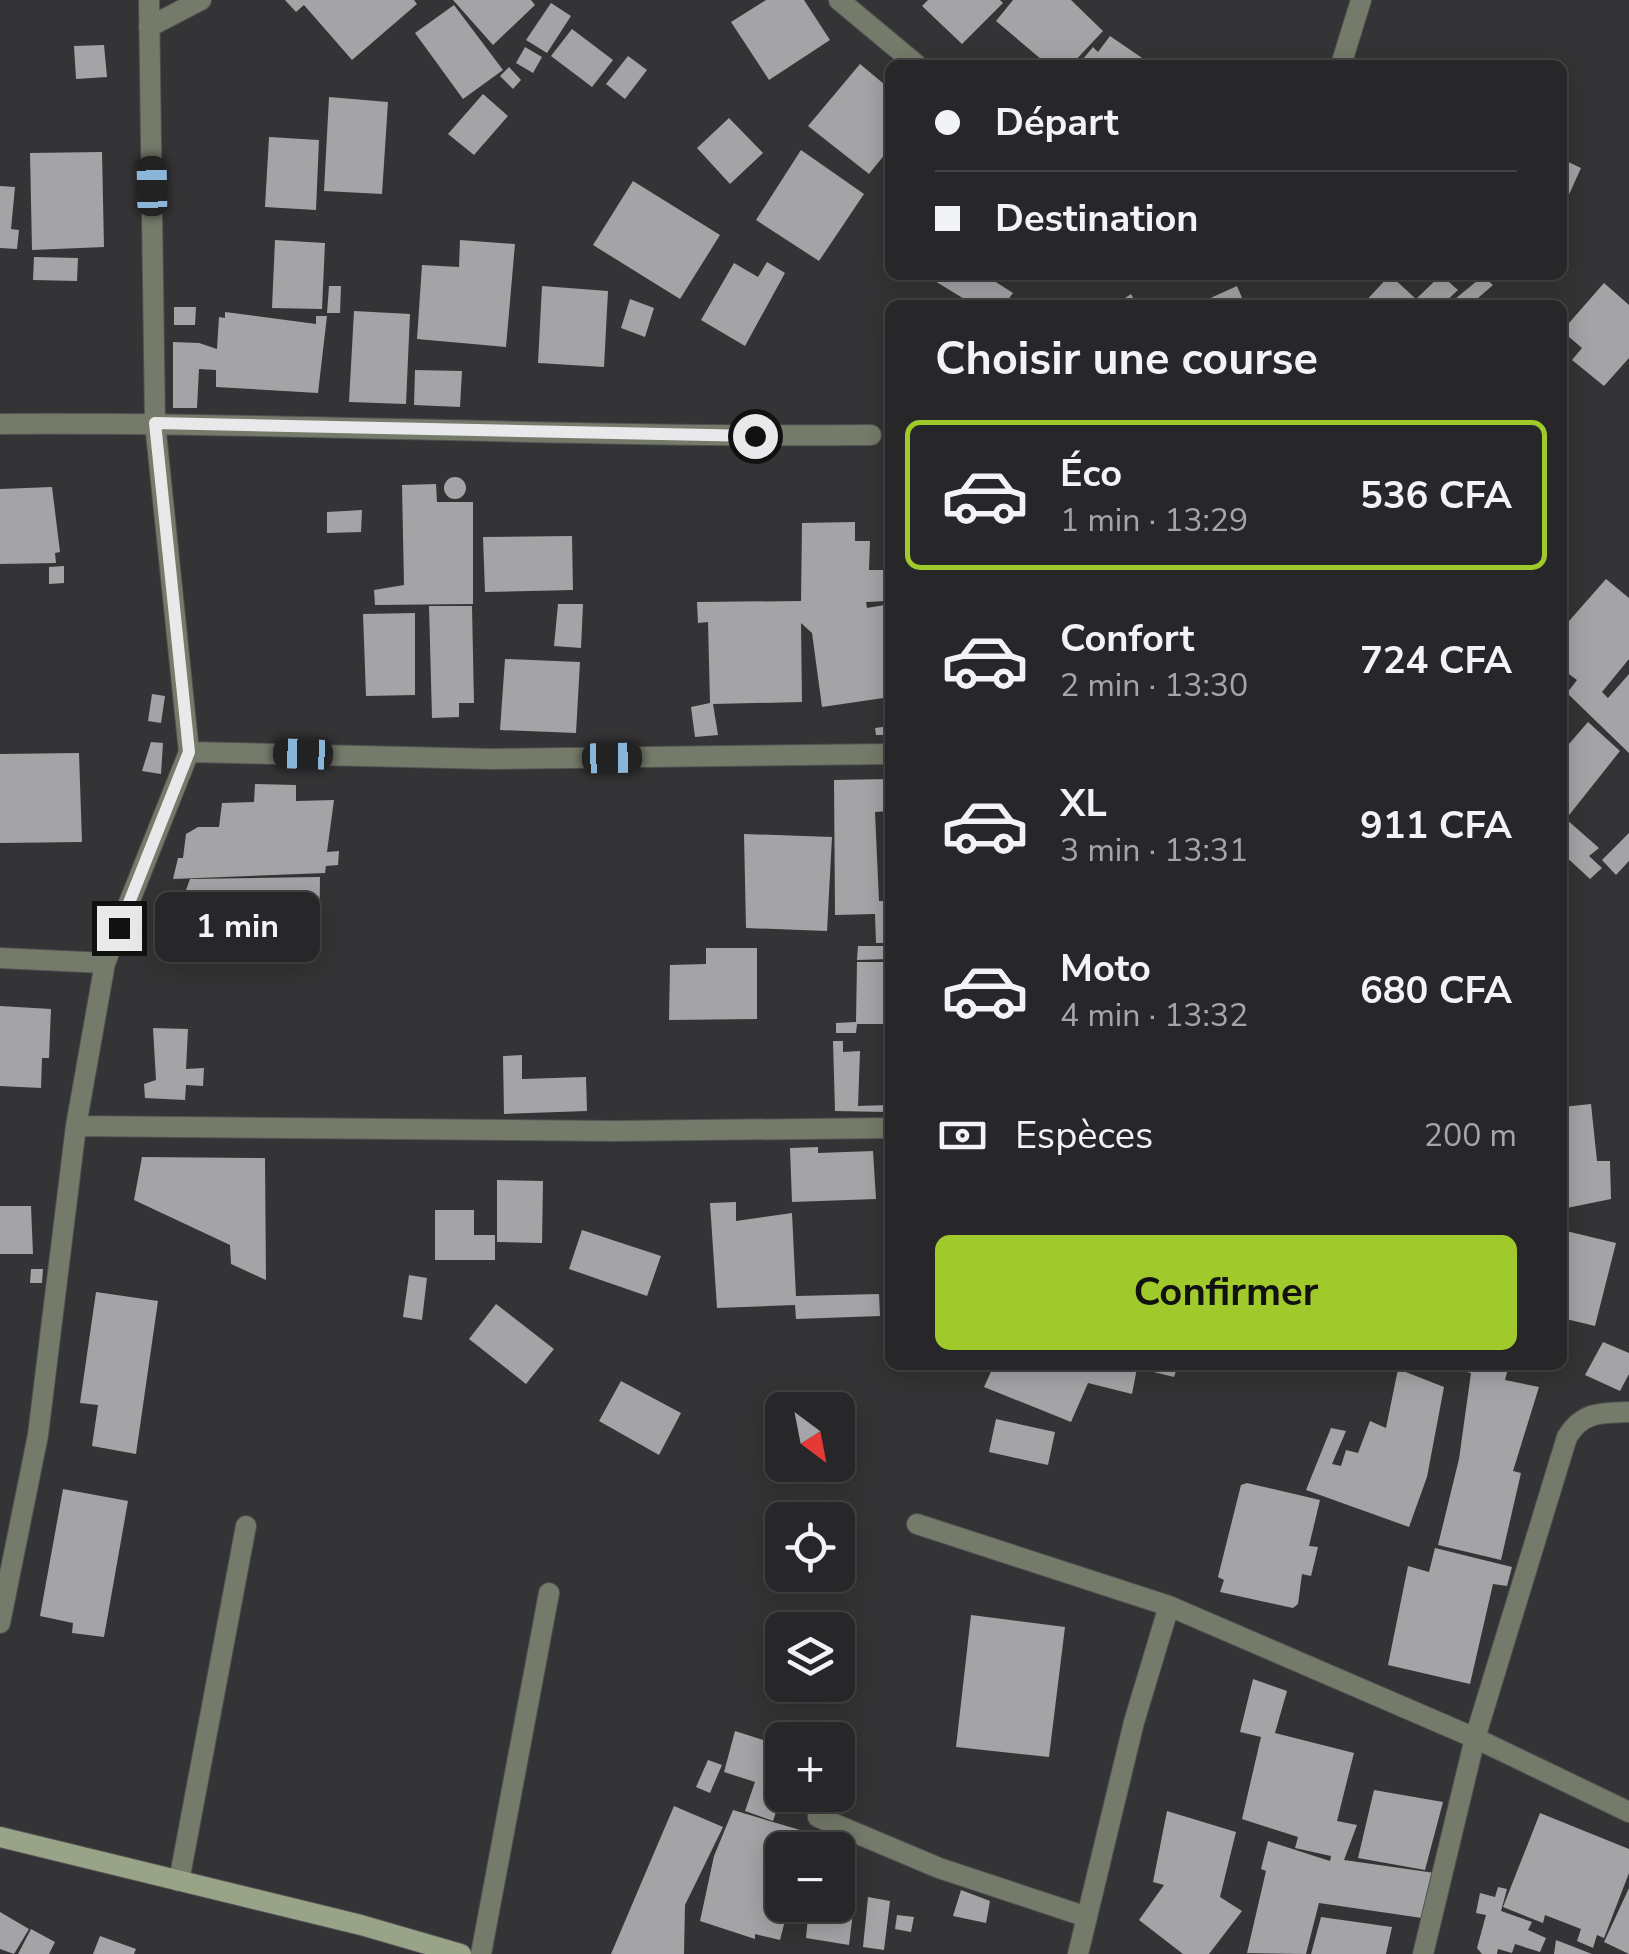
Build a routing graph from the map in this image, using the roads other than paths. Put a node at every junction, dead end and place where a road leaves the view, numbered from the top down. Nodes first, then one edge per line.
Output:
1 (149, 0) edge
2 (201, 0) edge
3 (839, 0) edge
4 (1361, 0) edge
5 (149, 28) junction
6 (911, 60) edge
7 (1343, 60) edge
8 (155, 423) junction
9 (0, 424) edge
10 (871, 434) dead end
11 (189, 752) junction
12 (885, 754) edge
13 (0, 958) edge
14 (105, 963) junction
15 (76, 1126) junction
16 (885, 1128) edge
17 (1629, 1412) edge
18 (917, 1524) dead end
19 (246, 1526) dead end
20 (550, 1593) dead end
21 (1169, 1606) junction
22 (0, 1623) edge
23 (1475, 1738) junction
24 (1629, 1812) edge
25 (818, 1816) dead end
26 (0, 1837) edge
27 (179, 1881) junction
28 (1087, 1917) junction
29 (461, 1954) edge
30 (481, 1954) edge
31 (1078, 1954) edge
32 (1422, 1954) edge

1 - 5 street
2 - 5 street
3 - 6 street
4 - 7 street
5 - 8 street
8 - 9 street
8 - 10 street
8 - 11 street
11 - 12 street
11 - 14 street
13 - 14 street
14 - 15 street
15 - 16 street
15 - 22 street
17 - 23 street
18 - 21 street
19 - 27 street
20 - 30 street
21 - 23 street
21 - 28 street
23 - 24 street
23 - 32 street
25 - 28 street
26 - 27 main road
27 - 29 main road
28 - 31 street

